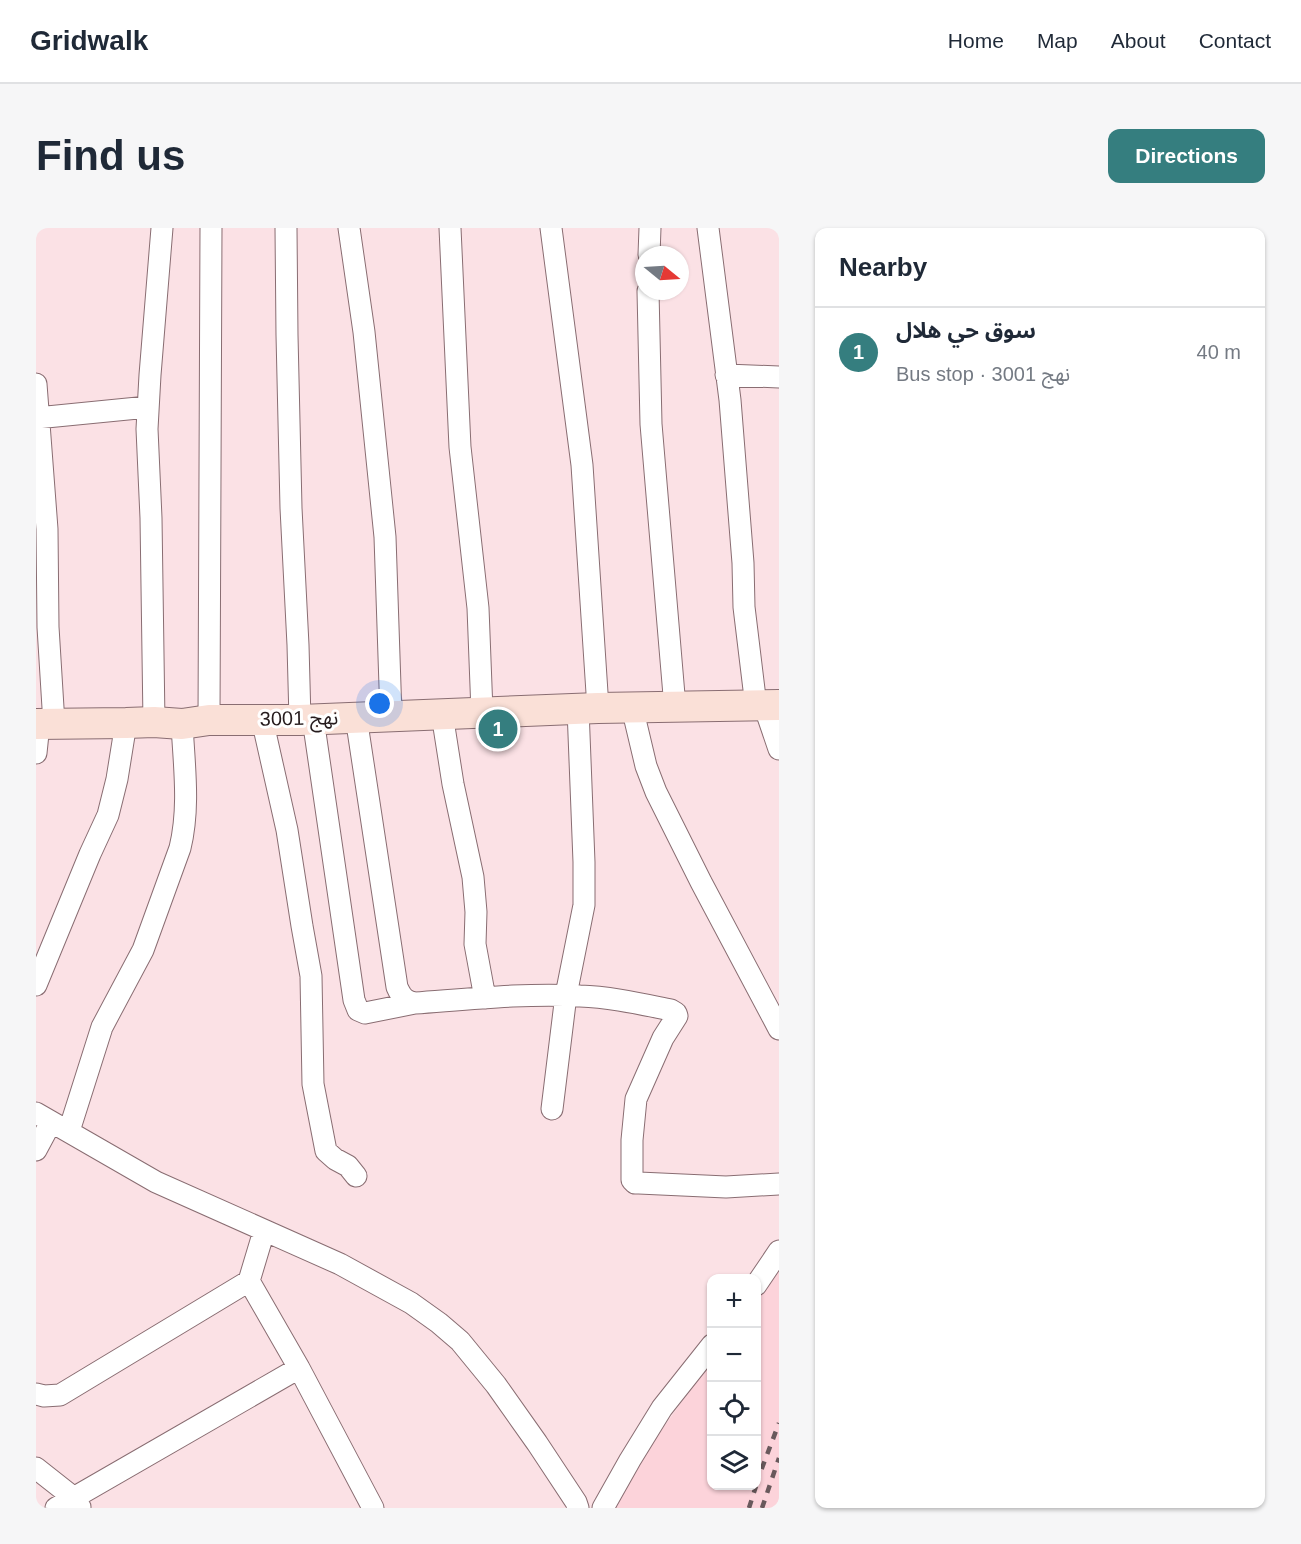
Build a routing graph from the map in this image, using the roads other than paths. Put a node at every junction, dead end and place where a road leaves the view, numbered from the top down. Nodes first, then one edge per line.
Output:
1 (162, 228) edge
2 (211, 228) edge
3 (286, 228) edge
4 (349, 228) edge
5 (450, 228) edge
6 (551, 228) edge
7 (650, 228) edge
8 (708, 228) edge
9 (649, 246) edge
10 (648, 300) edge
11 (726, 375) junction
12 (779, 377) edge
13 (36, 384) edge
14 (148, 407) junction
15 (38, 418) edge
16 (766, 706) edge
17 (632, 707) junction
18 (675, 707) junction
19 (588, 708) junction
20 (482, 712) junction
21 (442, 714) junction
22 (391, 716) junction
23 (356, 717) junction
24 (262, 719) junction
25 (306, 719) junction
26 (168, 722) junction
27 (41, 731) edge
28 (779, 749) edge
29 (36, 985) edge
30 (566, 995) junction
31 (485, 998) junction
32 (415, 1003) junction
33 (779, 1029) edge
34 (552, 1109) dead end
35 (52, 1122) edge
36 (36, 1150) edge
37 (356, 1176) dead end
38 (779, 1184) edge
39 (264, 1231) junction
40 (779, 1251) edge
41 (761, 1278) edge
42 (249, 1281) junction
43 (707, 1350) edge
44 (299, 1368) junction
45 (36, 1394) edge
46 (36, 1468) edge
47 (70, 1504) edge
48 (371, 1507) edge
49 (578, 1508) edge
50 (603, 1508) edge

1 - 14 street
2 - 26 street
3 - 25 street
4 - 22 street
5 - 20 street
6 - 19 street
7 - 9 street
8 - 11 street
10 - 18 street
11 - 12 street
11 - 16 street
13 - 15 street
14 - 15 street
14 - 26 street
15 - 27 street
16 - 18 street, نهج 3001
16 - 28 street
17 - 18 street, نهج 3001
17 - 19 street, نهج 3001
17 - 33 street
19 - 20 street, نهج 3001
19 - 30 street
20 - 21 street, نهج 3001
21 - 22 street, نهج 3001
21 - 31 street
22 - 23 street, نهج 3001
23 - 25 street, نهج 3001
23 - 32 street
24 - 25 street, نهج 3001
24 - 26 street, نهج 3001
24 - 37 street
25 - 32 street
26 - 27 street, نهج 3001
26 - 29 street
26 - 35 street
30 - 31 street
30 - 34 street
30 - 38 street
31 - 32 street
35 - 36 street
35 - 39 street
39 - 42 street
39 - 49 street
40 - 41 street
42 - 44 street
42 - 45 street
43 - 50 street
44 - 47 street
44 - 48 street
46 - 47 street

